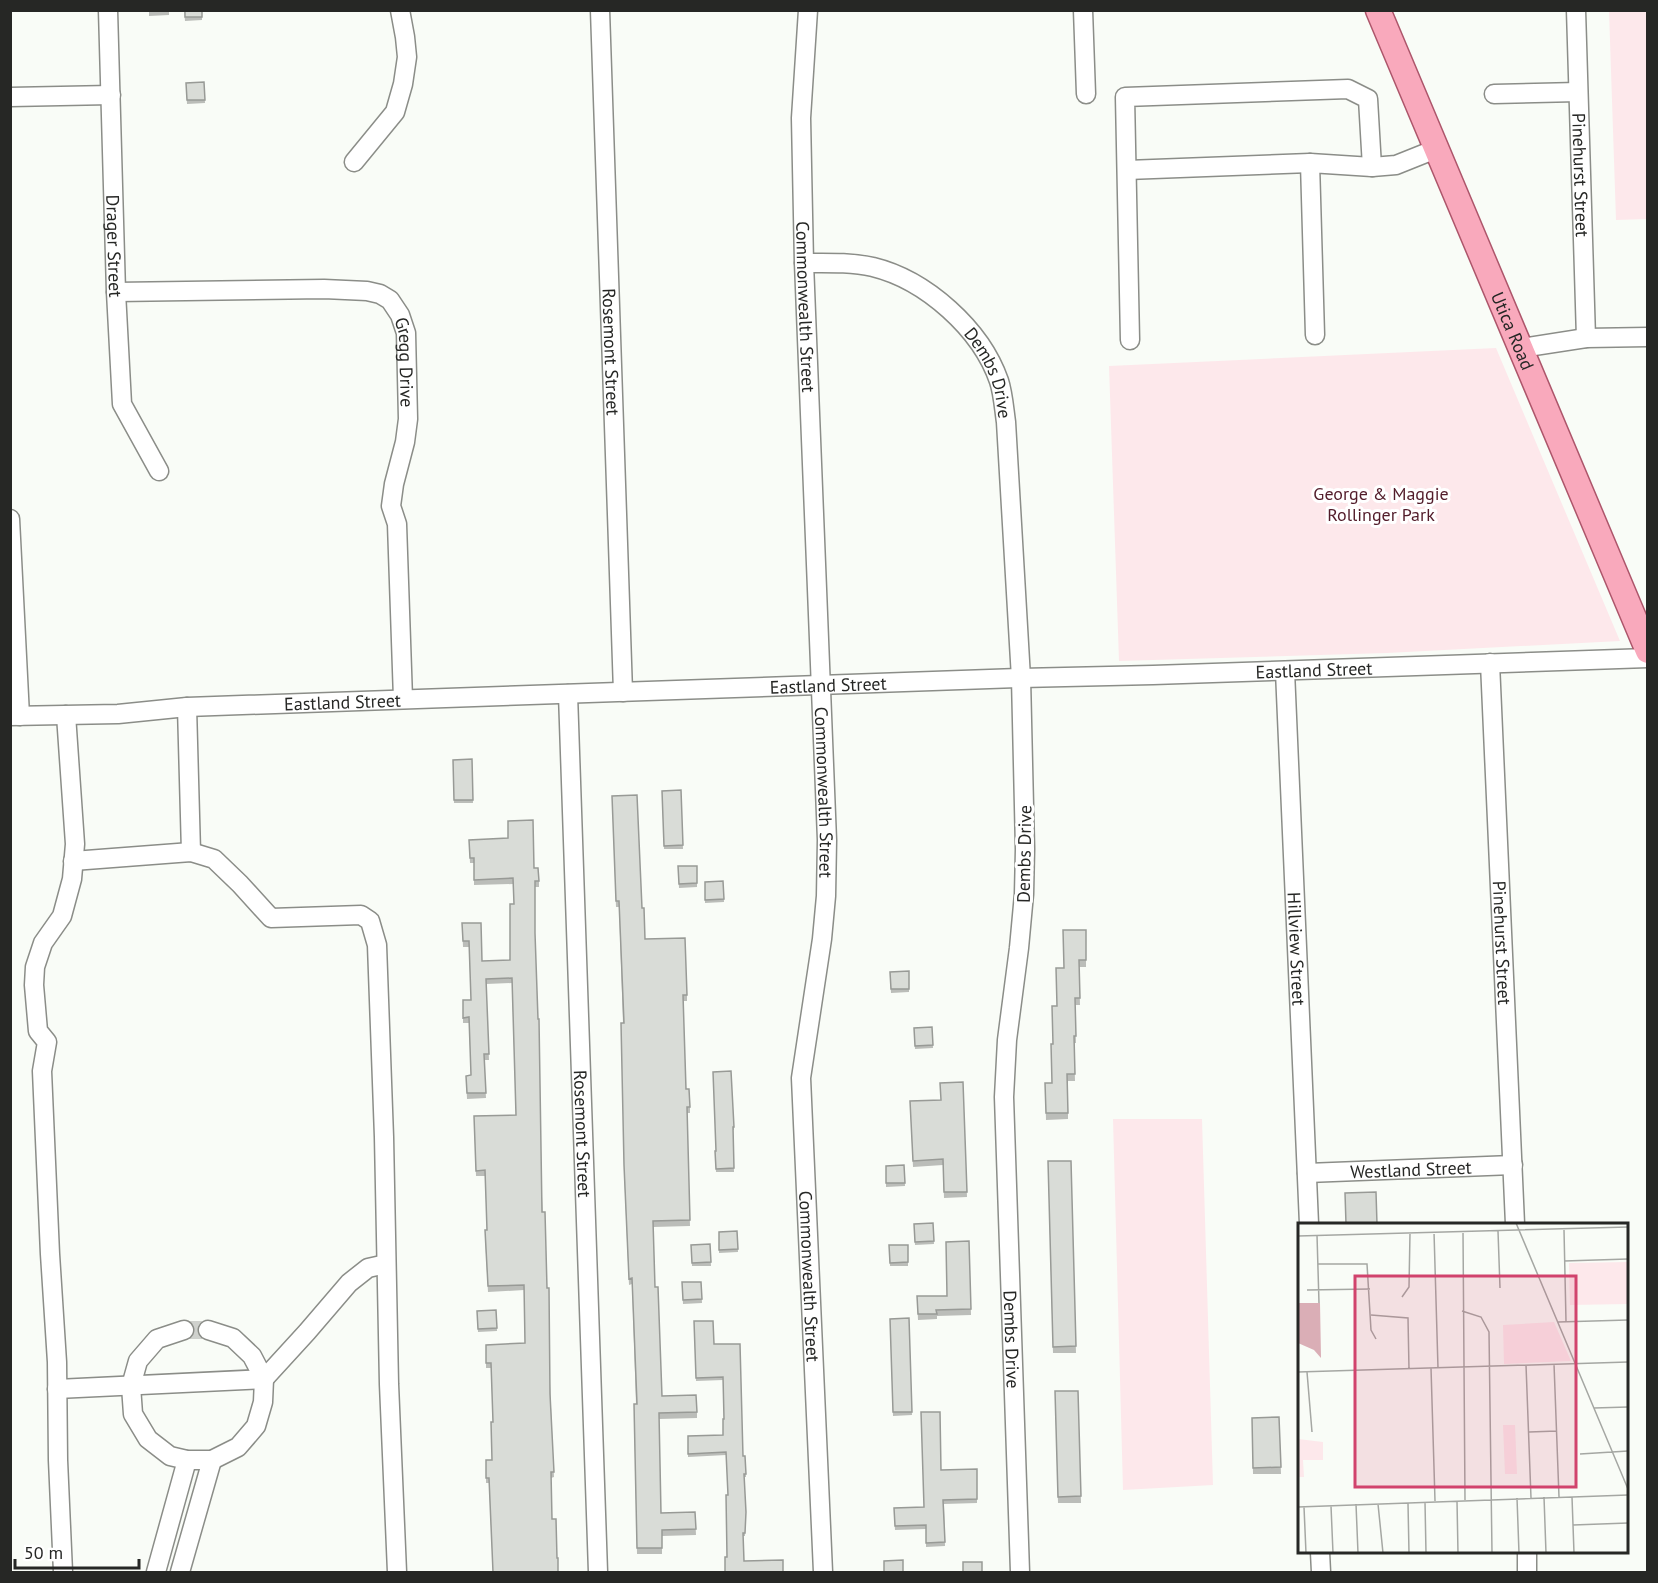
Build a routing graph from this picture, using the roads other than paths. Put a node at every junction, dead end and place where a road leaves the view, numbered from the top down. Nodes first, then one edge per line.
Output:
1 (108, 10) edge
2 (400, 10) edge
3 (600, 10) edge
4 (808, 10) edge
5 (1083, 10) edge
6 (1378, 10) edge
7 (1576, 10) edge
8 (1578, 92) junction
9 (1086, 94) dead end
10 (1494, 94) dead end
11 (111, 95) junction
12 (10, 97) edge
13 (1436, 149) junction
14 (354, 162) dead end
15 (1310, 163) junction
16 (1372, 167) junction
17 (1127, 170) junction
18 (804, 262) junction
19 (116, 292) junction
20 (1314, 335) dead end
21 (1647, 337) edge
22 (1586, 338) junction
23 (1130, 340) dead end
24 (1521, 348) junction
25 (159, 471) dead end
26 (10, 519) edge
27 (1647, 651) edge
28 (1647, 658) edge
29 (1490, 663) junction
30 (1285, 671) junction
31 (1021, 678) junction
32 (821, 685) junction
33 (623, 692) junction
34 (568, 694) junction
35 (403, 699) junction
36 (187, 706) junction
37 (66, 715) junction
38 (15, 716) edge
39 (191, 852) junction
40 (73, 861) junction
41 (1513, 1165) junction
42 (1307, 1173) junction
43 (1309, 1223) edge
44 (1515, 1223) edge
45 (386, 1264) junction
46 (184, 1330) tunnel mouth
47 (208, 1330) tunnel mouth
48 (264, 1379) junction
49 (131, 1386) junction
50 (57, 1389) junction
51 (187, 1460) junction
52 (212, 1460) junction
53 (1320, 1553) edge
54 (1527, 1553) edge
55 (63, 1572) edge
56 (156, 1572) edge
57 (180, 1572) edge
58 (397, 1572) edge
59 (598, 1572) edge
60 (823, 1572) edge
61 (1020, 1572) edge
62 (1321, 1572) edge
63 (1527, 1572) edge

1 - 11 street, Drager Street
2 - 14 street
3 - 33 street, Rosemont Street
4 - 18 street, Commonwealth Street
5 - 9 street
6 - 13 main road, Utica Road
7 - 8 street, Pinehurst Street
8 - 10 street
8 - 22 street, Pinehurst Street
11 - 12 street
11 - 19 street, Drager Street
13 - 16 street
13 - 24 main road, Utica Road
15 - 16 street
15 - 17 street
15 - 20 street
16 - 17 street
17 - 23 street
18 - 31 street, Dembs Drive
18 - 32 street, Commonwealth Street
19 - 25 street, Drager Street
19 - 35 street, Gregg Drive
21 - 22 street
22 - 24 street
24 - 27 main road, Utica Road
26 - 38 street
28 - 29 street, Eastland Street
29 - 30 street, Eastland Street
29 - 41 street, Pinehurst Street
30 - 31 street, Eastland Street
30 - 42 street, Hillview Street
31 - 32 street, Eastland Street
31 - 61 street, Dembs Drive
32 - 33 street, Eastland Street
32 - 60 street, Commonwealth Street
33 - 34 street, Eastland Street
34 - 35 street, Eastland Street
34 - 59 street, Rosemont Street
35 - 36 street, Eastland Street
36 - 37 street, Eastland Street
36 - 39 street
37 - 38 street, Eastland Street
37 - 40 street
39 - 40 street
39 - 45 street
40 - 50 street
41 - 42 street, Westland Street
41 - 44 street, Pinehurst Street
42 - 43 street, Hillview Street
45 - 48 street
45 - 58 street
46 - 49 street
47 - 48 street
48 - 49 street
48 - 52 street
49 - 50 street
49 - 51 street
50 - 55 street
51 - 52 street
51 - 56 street
52 - 57 street
53 - 62 street
54 - 63 street

